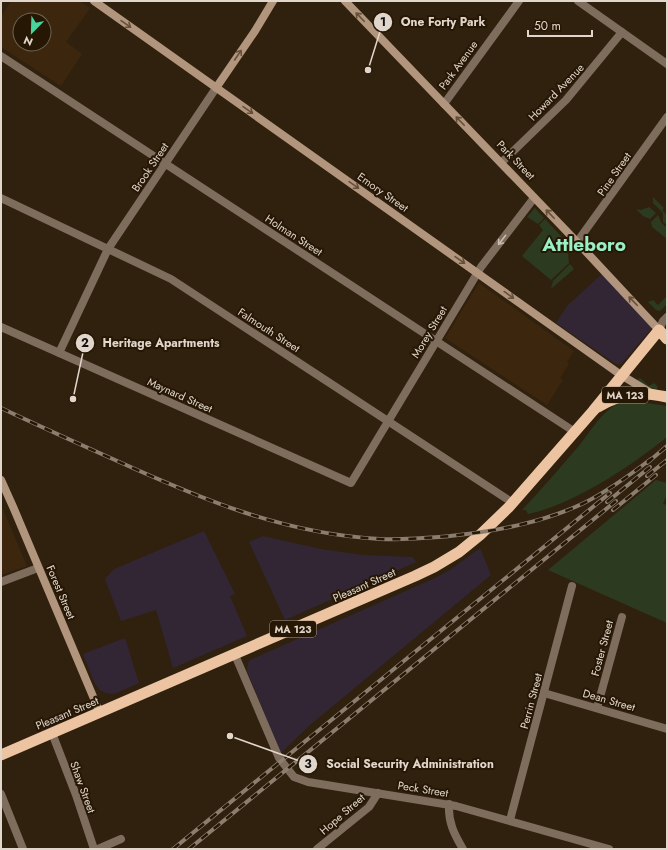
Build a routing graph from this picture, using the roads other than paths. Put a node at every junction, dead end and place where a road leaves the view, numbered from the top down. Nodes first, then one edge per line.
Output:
1 (94, 1) edge
2 (273, 1) edge
3 (345, 1) edge
4 (519, 1) edge
5 (578, 1) edge
6 (622, 32) junction
7 (1, 56) edge
8 (667, 64) edge
9 (216, 88) junction
10 (444, 104) junction
11 (667, 117) edge
12 (500, 162) junction
13 (166, 164) junction
14 (1, 198) edge
15 (534, 198) junction
16 (577, 242) junction
17 (108, 249) junction
18 (477, 272) junction
19 (667, 317) edge
20 (1, 327) edge
21 (659, 330) junction
22 (667, 339) edge
23 (436, 341) junction
24 (59, 353) junction
25 (621, 376) junction
26 (664, 396) edge
27 (593, 411) junction
28 (388, 421) junction
29 (575, 432) junction
30 (1, 480) edge
31 (351, 483) joint
32 (513, 503) junction
33 (38, 568) junction
34 (1, 582) edge
35 (572, 586) dead end
36 (622, 617) dead end
37 (235, 655) junction
38 (544, 693) junction
39 (597, 708) junction
40 (100, 714) junction
41 (667, 729) edge
42 (52, 733) junction
43 (1, 755) edge
44 (378, 793) junction
45 (1, 794) edge
46 (449, 804) junction
47 (510, 820) junction
48 (121, 839) dead end
49 (22, 849) edge
50 (94, 849) edge
51 (98, 849) edge
52 (317, 849) edge
53 (464, 849) edge
54 (608, 849) edge

1 -> 9 main road, Emory Street
9 -> 2 main road, Brook Street
10 -> 3 main road, Park Street
4 - 10 street, Park Avenue
5 - 6 street
6 - 8 street
6 - 12 street, Howard Avenue
7 - 13 street, Holman Street
9 - 13 street, Brook Street
9 -> 18 main road, Emory Street
12 -> 10 main road, Park Street
11 - 16 street, Pine Street
12 - 15 main road, Park Street
13 - 17 street, Brook Street
13 - 23 street, Holman Street
14 - 17 street, Falmouth Street
16 -> 15 main road, Park Street
15 -> 18 street, Morey Street
21 -> 16 main road, Park Street
17 - 24 street, Brook Street
17 - 28 street, Falmouth Street
18 - 23 street, Morey Street
18 -> 25 main road, Emory Street
19 - 21 street
20 - 24 street, Maynard Street
21 - 22 highway, Park Street
21 - 25 highway, Pleasant Street / MA 123
23 - 28 street, Morey Street
23 - 29 street, Holman Street
24 - 31 street, Maynard Street
25 - 26 main road, Emory Street
25 - 27 highway, Pleasant Street / MA 123
26 - 27 highway, MA 123
27 - 29 highway, Pleasant Street / MA 123
28 - 31 street, Morey Street
28 - 32 street, Falmouth Street
29 - 32 highway, Pleasant Street / MA 123
30 - 33 main road, Forest Street
32 - 37 highway, Pleasant Street / MA 123
33 - 34 street
33 - 40 main road, Forest Street
35 - 38 street, Perrin Street
36 - 39 street, Foster Street
37 - 40 highway, Pleasant Street / MA 123
37 - 44 street, Peck Street
38 - 39 street, Dean Street
38 - 47 street, Perrin Street
39 - 41 street, Dean Street
40 - 42 highway, Pleasant Street / MA 123
42 - 43 highway, Pleasant Street / MA 123
42 - 50 street, Shaw Street
44 - 46 street, Peck Street
44 - 52 street, Hope Street
45 - 49 street
46 - 47 street, Peck Street
46 - 53 street
47 - 54 street, Peck Street
48 - 51 street

